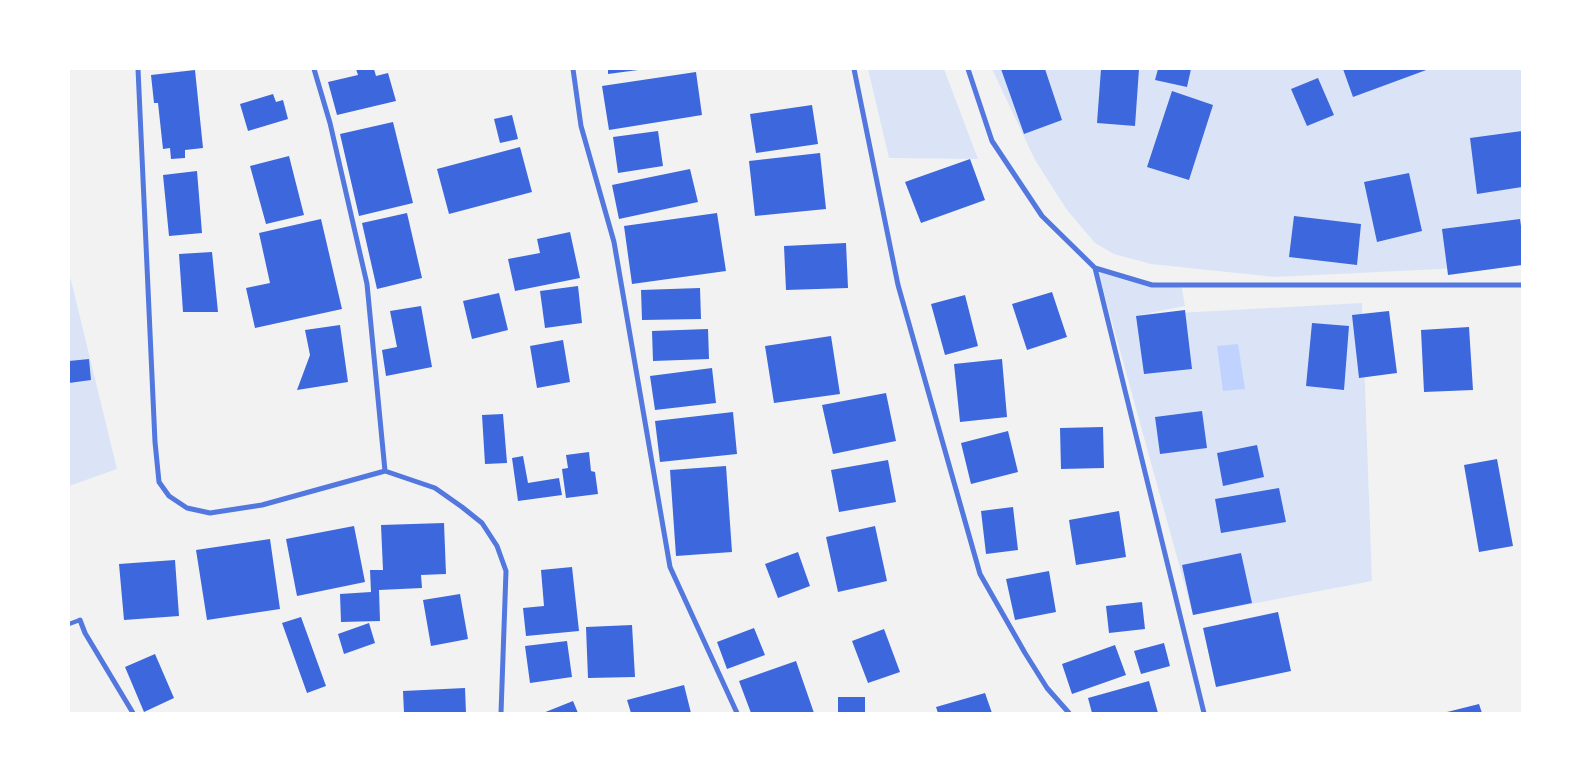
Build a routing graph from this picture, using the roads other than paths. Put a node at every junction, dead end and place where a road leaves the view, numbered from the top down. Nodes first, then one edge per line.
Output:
1 (138, 69) edge
2 (314, 69) edge
3 (573, 69) edge
4 (854, 69) edge
5 (968, 69) edge
6 (1095, 268) junction
7 (1522, 285) edge
8 (385, 471) junction
9 (80, 620) joint
10 (69, 624) edge
11 (133, 713) edge
12 (501, 713) edge
13 (737, 713) edge
14 (1069, 713) edge
15 (1204, 713) edge

1 - 8 street
2 - 8 street
3 - 13 street
4 - 14 street
5 - 6 street
6 - 7 street
6 - 15 street
8 - 12 street
9 - 10 lane
9 - 11 street

